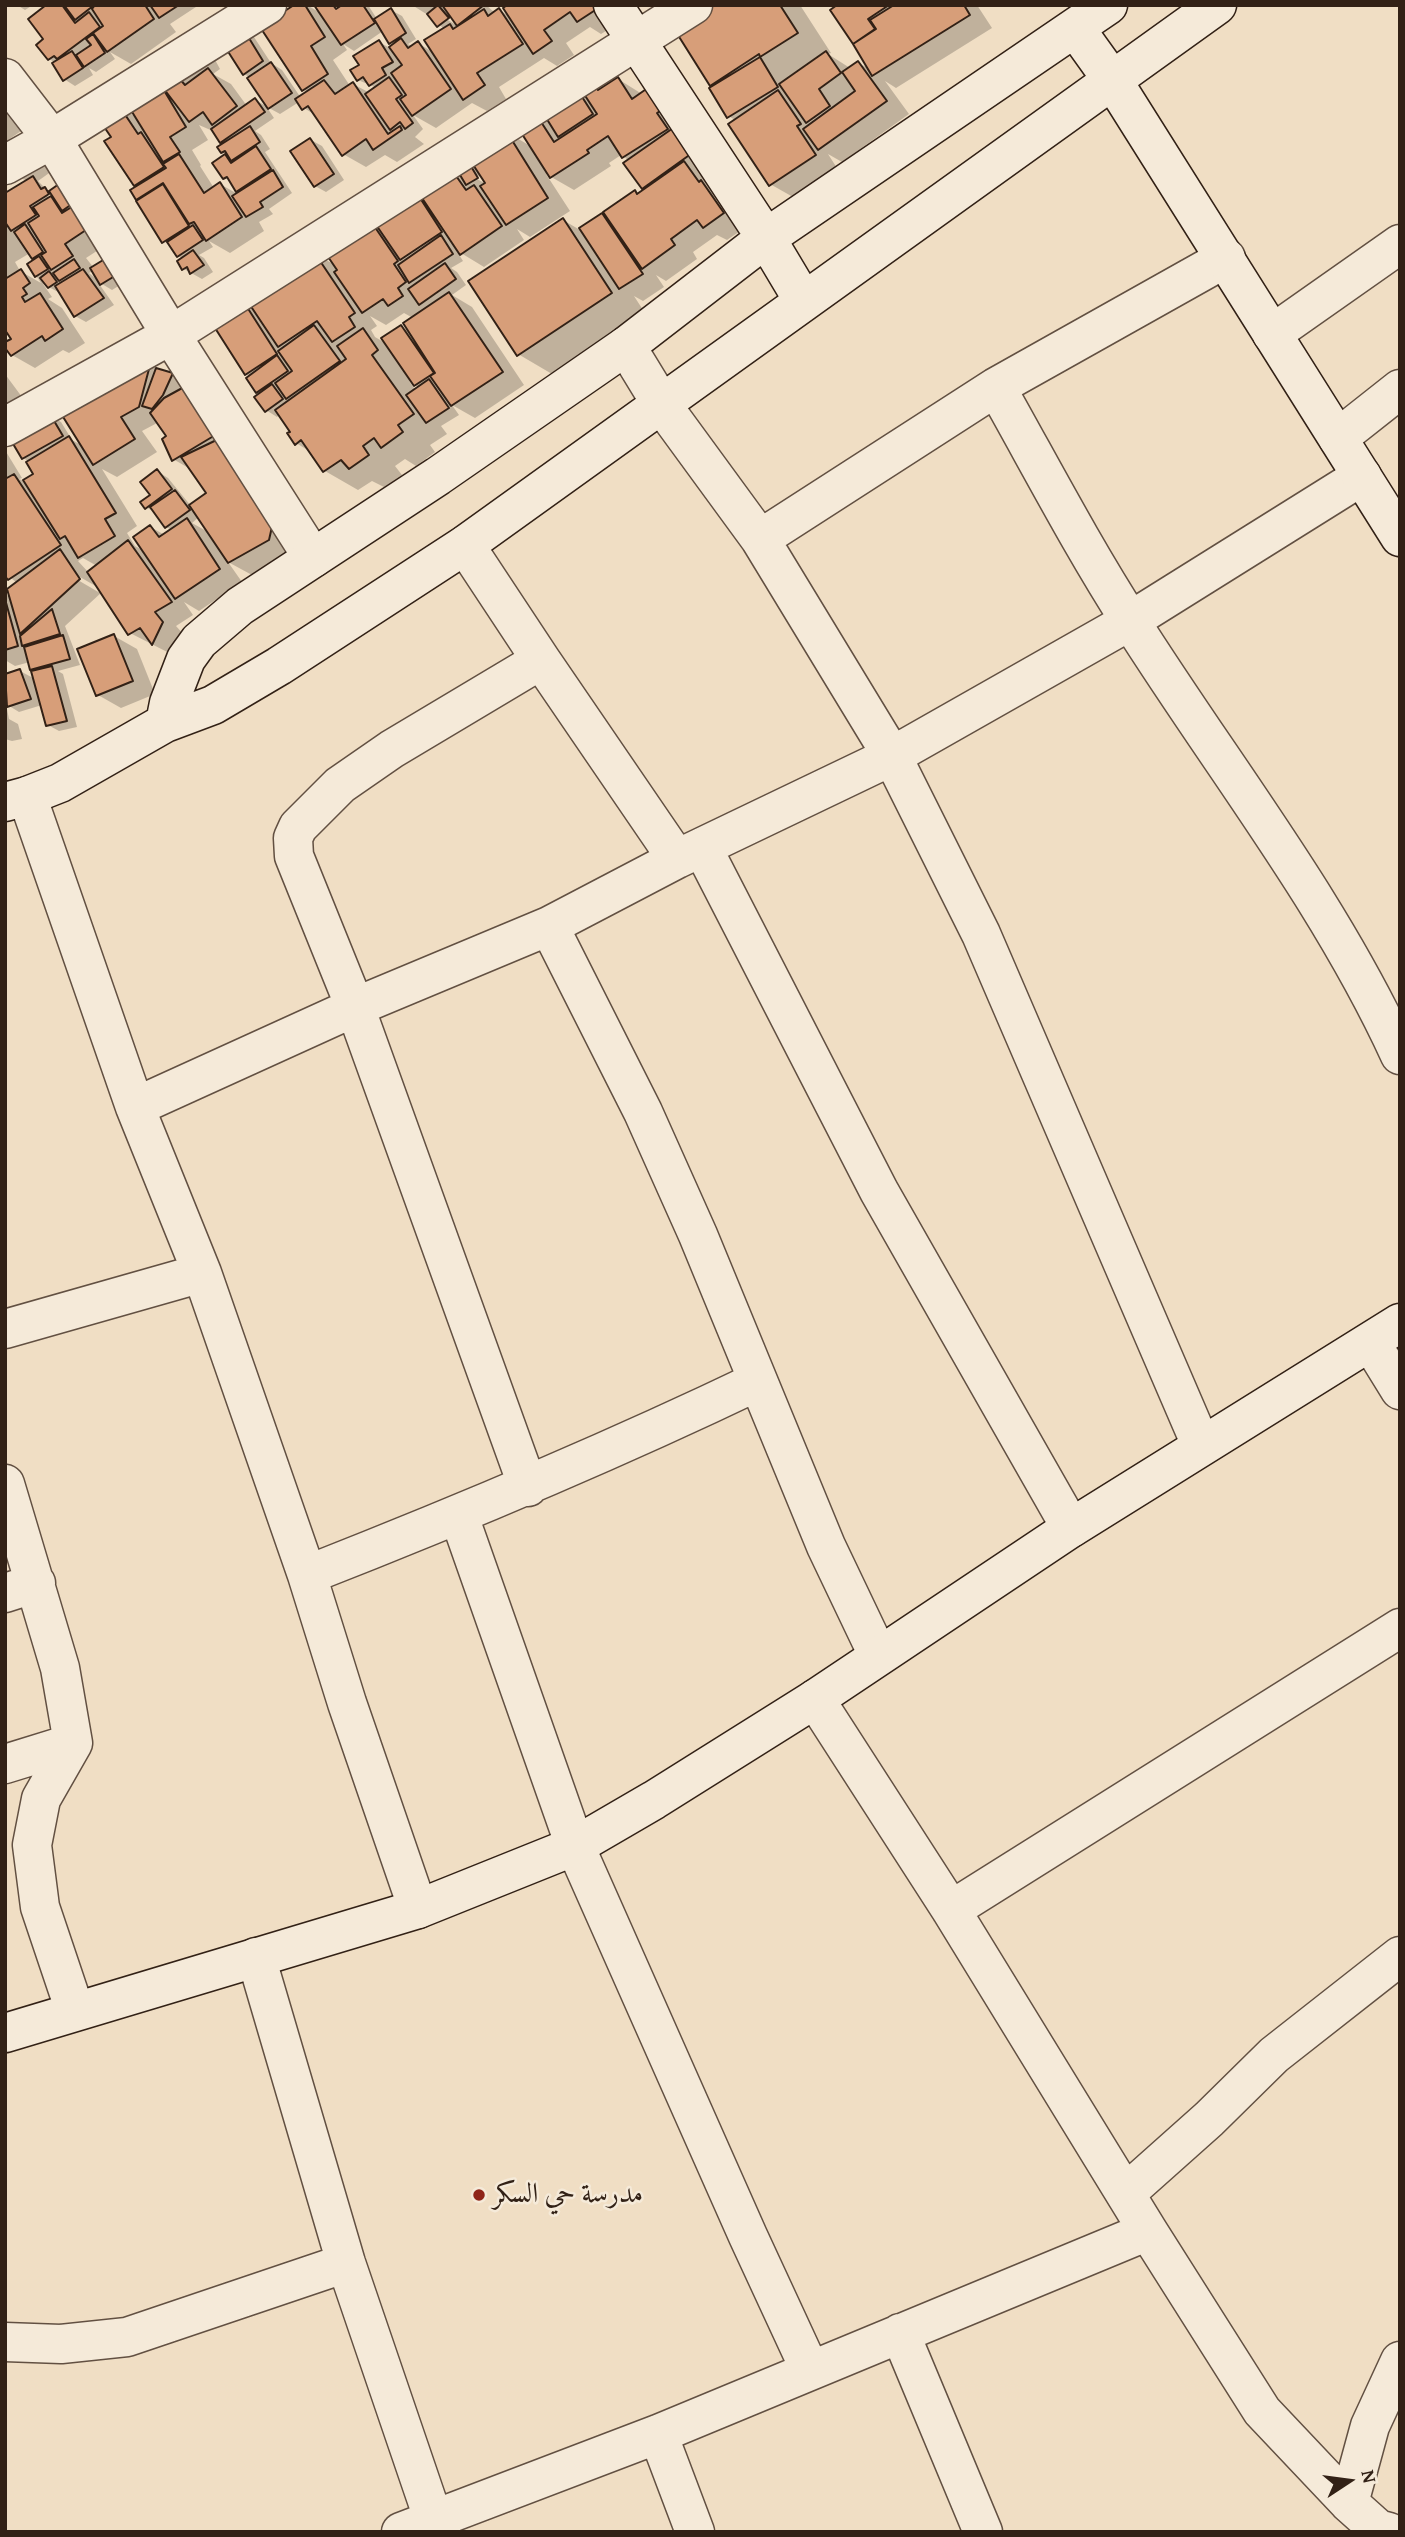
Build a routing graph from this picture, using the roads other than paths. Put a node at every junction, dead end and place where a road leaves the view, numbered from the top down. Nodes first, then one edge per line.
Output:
1 (267, 5) edge
2 (613, 5) edge
3 (693, 5) edge
4 (1108, 5) edge
5 (1217, 5) edge
6 (1075, 28) junction
7 (635, 41) junction
8 (5, 78) edge
9 (1113, 81) junction
10 (52, 139) junction
11 (5, 165) edge
12 (766, 238) junction
13 (1400, 244) edge
14 (1226, 258) junction
15 (803, 300) junction
16 (1272, 334) junction
17 (171, 335) junction
18 (626, 346) junction
19 (996, 387) junction
20 (1400, 389) edge
21 (662, 405) junction
22 (5, 427) edge
23 (1338, 438) junction
24 (1362, 477) junction
25 (1400, 537) edge
26 (760, 539) junction
27 (465, 545) junction
28 (313, 558) junction
29 (1130, 621) junction
30 (541, 660) junction
31 (165, 723) junction
32 (892, 756) junction
33 (16, 799) edge
34 (690, 853) junction
35 (549, 926) junction
36 (355, 1007) junction
37 (1400, 1055) edge
38 (135, 1107) junction
39 (202, 1273) junction
40 (5, 1329) edge
41 (1385, 1333) edge
42 (758, 1381) junction
43 (1400, 1390) edge
44 (1201, 1445) junction
45 (5, 1484) edge
46 (528, 1487) junction
47 (459, 1516) junction
48 (1071, 1528) junction
49 (307, 1575) junction
50 (21, 1588) edge
51 (1400, 1628) edge
52 (878, 1656) junction
53 (815, 1699) junction
54 (73, 1743) junction
55 (5, 1764) edge
56 (575, 1846) junction
57 (418, 1909) junction
58 (951, 1910) junction
59 (1400, 1956) edge
60 (256, 1957) junction
61 (75, 2011) junction
62 (5, 2033) edge
63 (1126, 2193) junction
64 (1147, 2231) junction
65 (346, 2263) junction
66 (900, 2333) junction
67 (5, 2342) edge
68 (1400, 2361) edge
69 (810, 2370) junction
70 (658, 2434) junction
71 (1349, 2503) junction
72 (418, 2526) edge
73 (1382, 2531) edge
74 (695, 2532) edge
75 (983, 2532) edge

1 - 10 street
2 - 7 street
3 - 7 street
4 - 6 street
5 - 9 street
6 - 9 street
6 - 12 street
7 - 12 street
7 - 17 street
8 - 10 street
9 - 14 street
9 - 15 street
10 - 11 street
10 - 17 street
12 - 15 street
12 - 18 street
13 - 16 street
14 - 16 street
14 - 19 street
15 - 21 street
16 - 23 street
17 - 22 street
17 - 28 street
18 - 21 street
18 - 28 street
19 - 26 street
19 - 29 street
20 - 23 street
21 - 26 street
21 - 27 street
23 - 24 street
24 - 25 street
24 - 29 street
26 - 32 street
27 - 30 street
27 - 31 street
28 - 31 street
29 - 32 street
29 - 37 street
30 - 34 street
30 - 36 street
31 - 33 street
32 - 34 street
32 - 44 street
33 - 38 street
34 - 35 street
34 - 48 street
35 - 36 street
35 - 42 street
36 - 38 street
36 - 46 street
38 - 39 street
39 - 40 street
39 - 49 street
41 - 43 street
41 - 44 street
42 - 46 street
42 - 52 street
44 - 48 street
45 - 50 street
46 - 47 street
47 - 49 street
47 - 56 street
48 - 52 street
49 - 57 street
50 - 54 street
51 - 58 street
52 - 53 street
53 - 56 street
53 - 58 street
54 - 55 street
54 - 61 street
56 - 57 street
56 - 69 street
57 - 60 street
58 - 63 street
59 - 63 street
60 - 61 street
60 - 65 street
61 - 62 street
63 - 64 street
64 - 66 street
64 - 71 street
65 - 67 street
65 - 72 street
66 - 69 street
66 - 75 street
68 - 71 street
69 - 70 street
70 - 72 street
70 - 74 street
71 - 73 street

